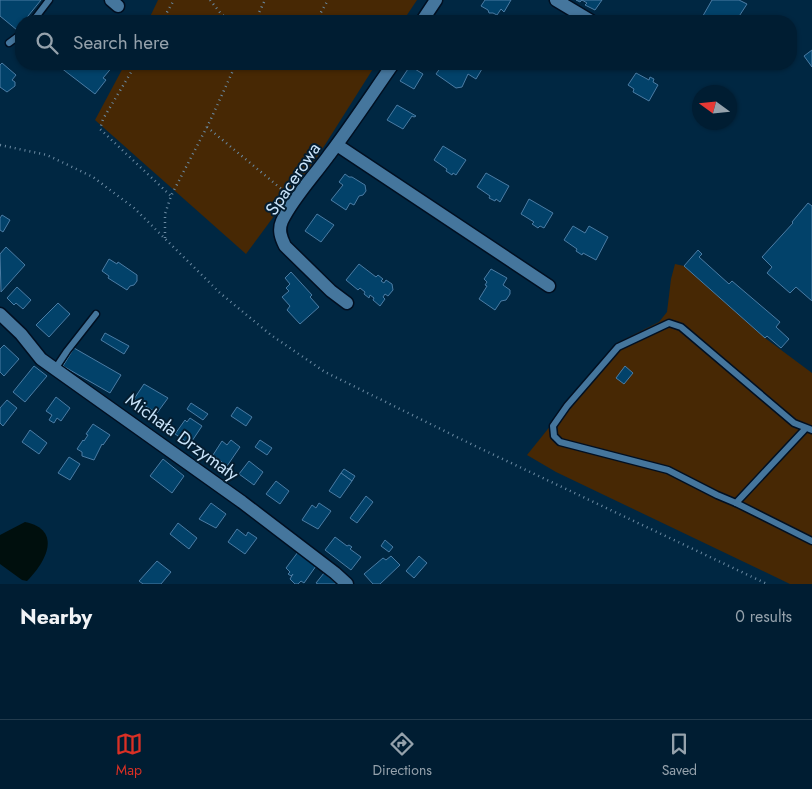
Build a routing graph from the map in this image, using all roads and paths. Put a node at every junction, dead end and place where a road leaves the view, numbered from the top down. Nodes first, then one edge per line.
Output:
1 (49, 0) edge
2 (174, 0) edge
3 (210, 0) edge
4 (265, 0) edge
5 (328, 0) edge
6 (436, 0) edge
7 (556, 0) edge
8 (38, 15) edge
9 (165, 15) edge
10 (222, 15) edge
11 (258, 15) edge
12 (319, 15) edge
13 (426, 15) edge
14 (581, 15) edge
15 (15, 38) edge
16 (9, 42) dead end
17 (132, 70) edge
18 (233, 70) edge
19 (389, 70) edge
20 (207, 127) junction
21 (0, 145) edge
22 (337, 145) junction
23 (171, 196) junction
24 (295, 201) junction
25 (165, 238) junction
26 (549, 286) dead end
27 (347, 303) dead end
28 (0, 314) edge
29 (96, 314) dead end
30 (55, 370) junction
31 (809, 429) edge
32 (736, 503) junction
33 (812, 541) edge
34 (347, 584) edge
35 (767, 584) edge

1 - 8 lane
2 - 9 path
3 - 10 path
4 - 11 path
5 - 12 path
6 - 13 street
7 - 14 street
15 - 16 lane
17 - 23 path
18 - 20 path
19 - 22 street, Spacerowa
20 - 23 path
20 - 24 path
21 - 25 path
22 - 24 street, Spacerowa
22 - 26 street
23 - 25 path
24 - 27 street, Spacerowa
25 - 35 path
28 - 30 street, Michała Drzymały
29 - 30 lane
30 - 34 street, Michała Drzymały
31 - 32 lane
31 - 32 lane
32 - 33 lane

